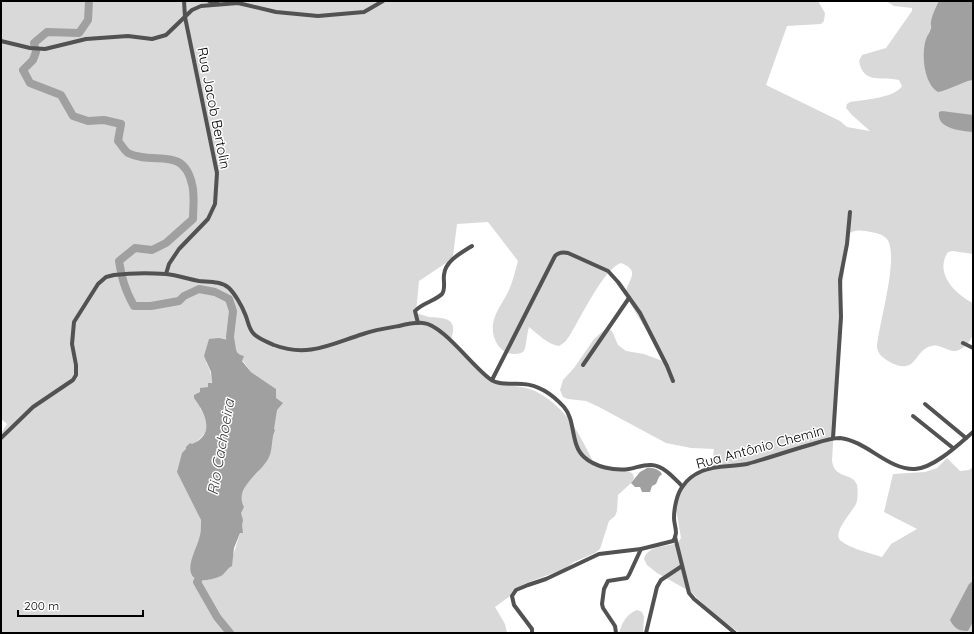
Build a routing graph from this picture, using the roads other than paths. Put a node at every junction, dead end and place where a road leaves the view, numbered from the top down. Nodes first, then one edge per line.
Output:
1 (184, 1) edge
2 (209, 1) edge
3 (383, 1) edge
4 (220, 5) junction
5 (186, 17) junction
6 (1, 41) edge
7 (850, 212) dead end
8 (472, 246) dead end
9 (166, 274) junction
10 (629, 298) junction
11 (418, 323) junction
12 (963, 343) dead end
13 (973, 348) edge
14 (583, 365) dead end
15 (492, 380) junction
16 (673, 380) dead end
17 (925, 404) dead end
18 (913, 416) dead end
19 (973, 432) edge
20 (1, 438) edge
21 (833, 438) junction
22 (966, 438) junction
23 (953, 448) junction
24 (682, 486) junction
25 (675, 537) junction
26 (642, 549) junction
27 (682, 566) junction
28 (532, 633) edge
29 (616, 633) edge
30 (646, 633) edge
31 (735, 633) edge

1 - 5 street, Rua Jacob Bertolin
2 - 4 street
3 - 4 street
4 - 5 street
5 - 6 street
5 - 9 street, Rua Jacob Bertolin
7 - 21 street
8 - 11 street
9 - 11 street
9 - 20 street
10 - 14 street
10 - 15 street
10 - 16 street
11 - 15 street
12 - 13 street
15 - 24 street
17 - 22 street
18 - 23 street
19 - 22 street, Rua Antônio Chemin
21 - 23 street, Rua Antônio Chemin
21 - 24 street, Rua Antônio Chemin
22 - 23 street, Rua Antônio Chemin
24 - 25 street
25 - 26 street
25 - 27 street
26 - 28 street
26 - 29 street
27 - 30 street
27 - 31 street

